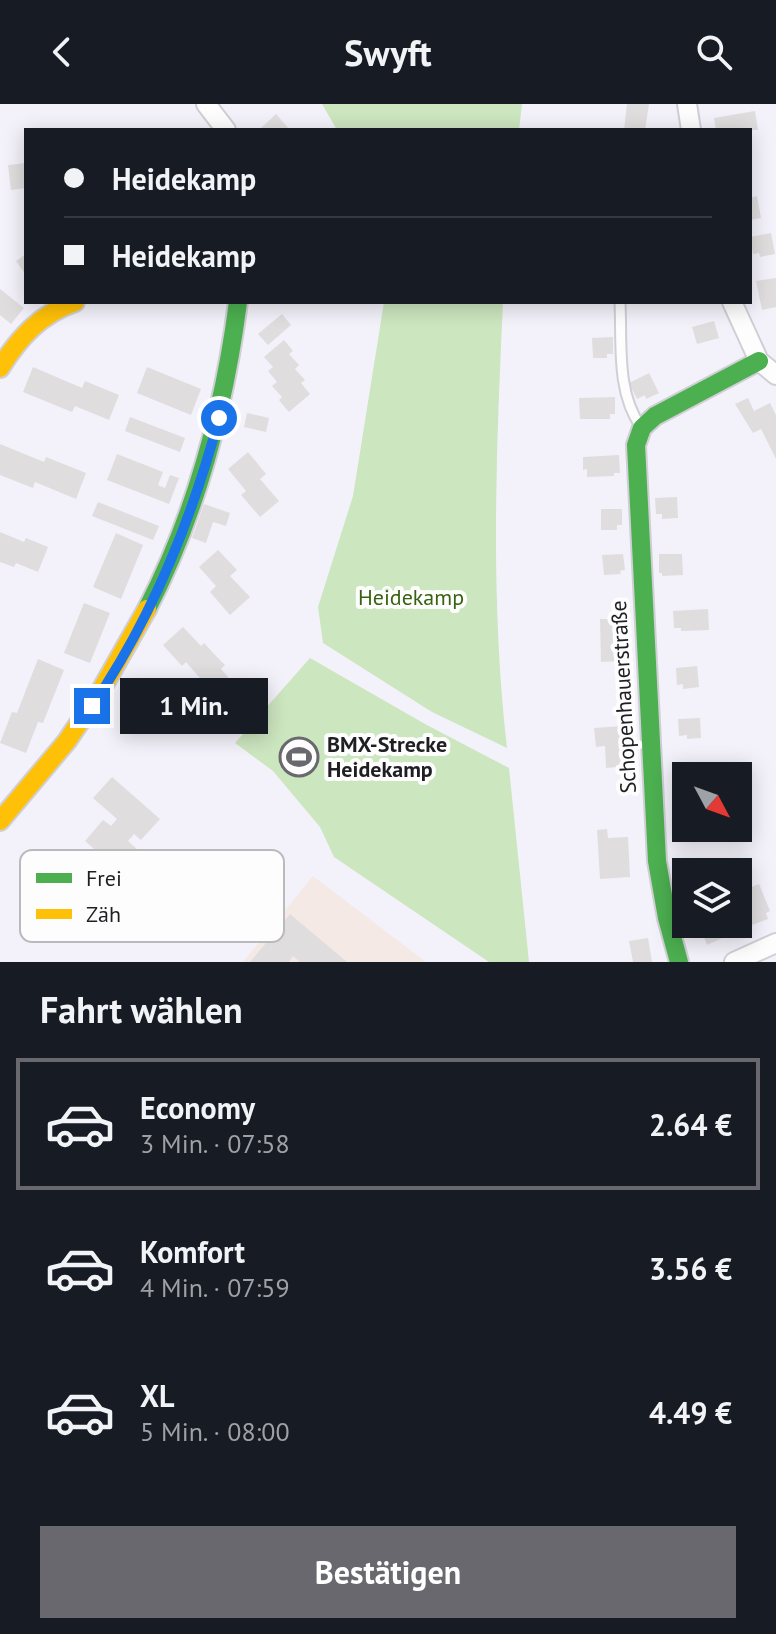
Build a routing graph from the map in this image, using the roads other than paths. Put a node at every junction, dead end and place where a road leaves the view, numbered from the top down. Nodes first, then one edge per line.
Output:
1 (206, 104) edge
2 (687, 104) edge
3 (224, 128) edge
4 (691, 128) edge
5 (68, 304) edge
6 (238, 304) edge
7 (620, 304) edge
8 (733, 304) edge
9 (759, 361) junction
10 (0, 368) edge
11 (776, 375) edge
12 (642, 428) junction
13 (0, 821) edge
14 (776, 943) edge
15 (679, 962) edge
16 (734, 962) edge

1 - 3 street
2 - 4 street
5 - 10 street
6 - 13 street
7 - 12 lane
8 - 9 street
9 - 11 street
9 - 12 street
12 - 15 street, Schopenhauerstraße
14 - 16 street

